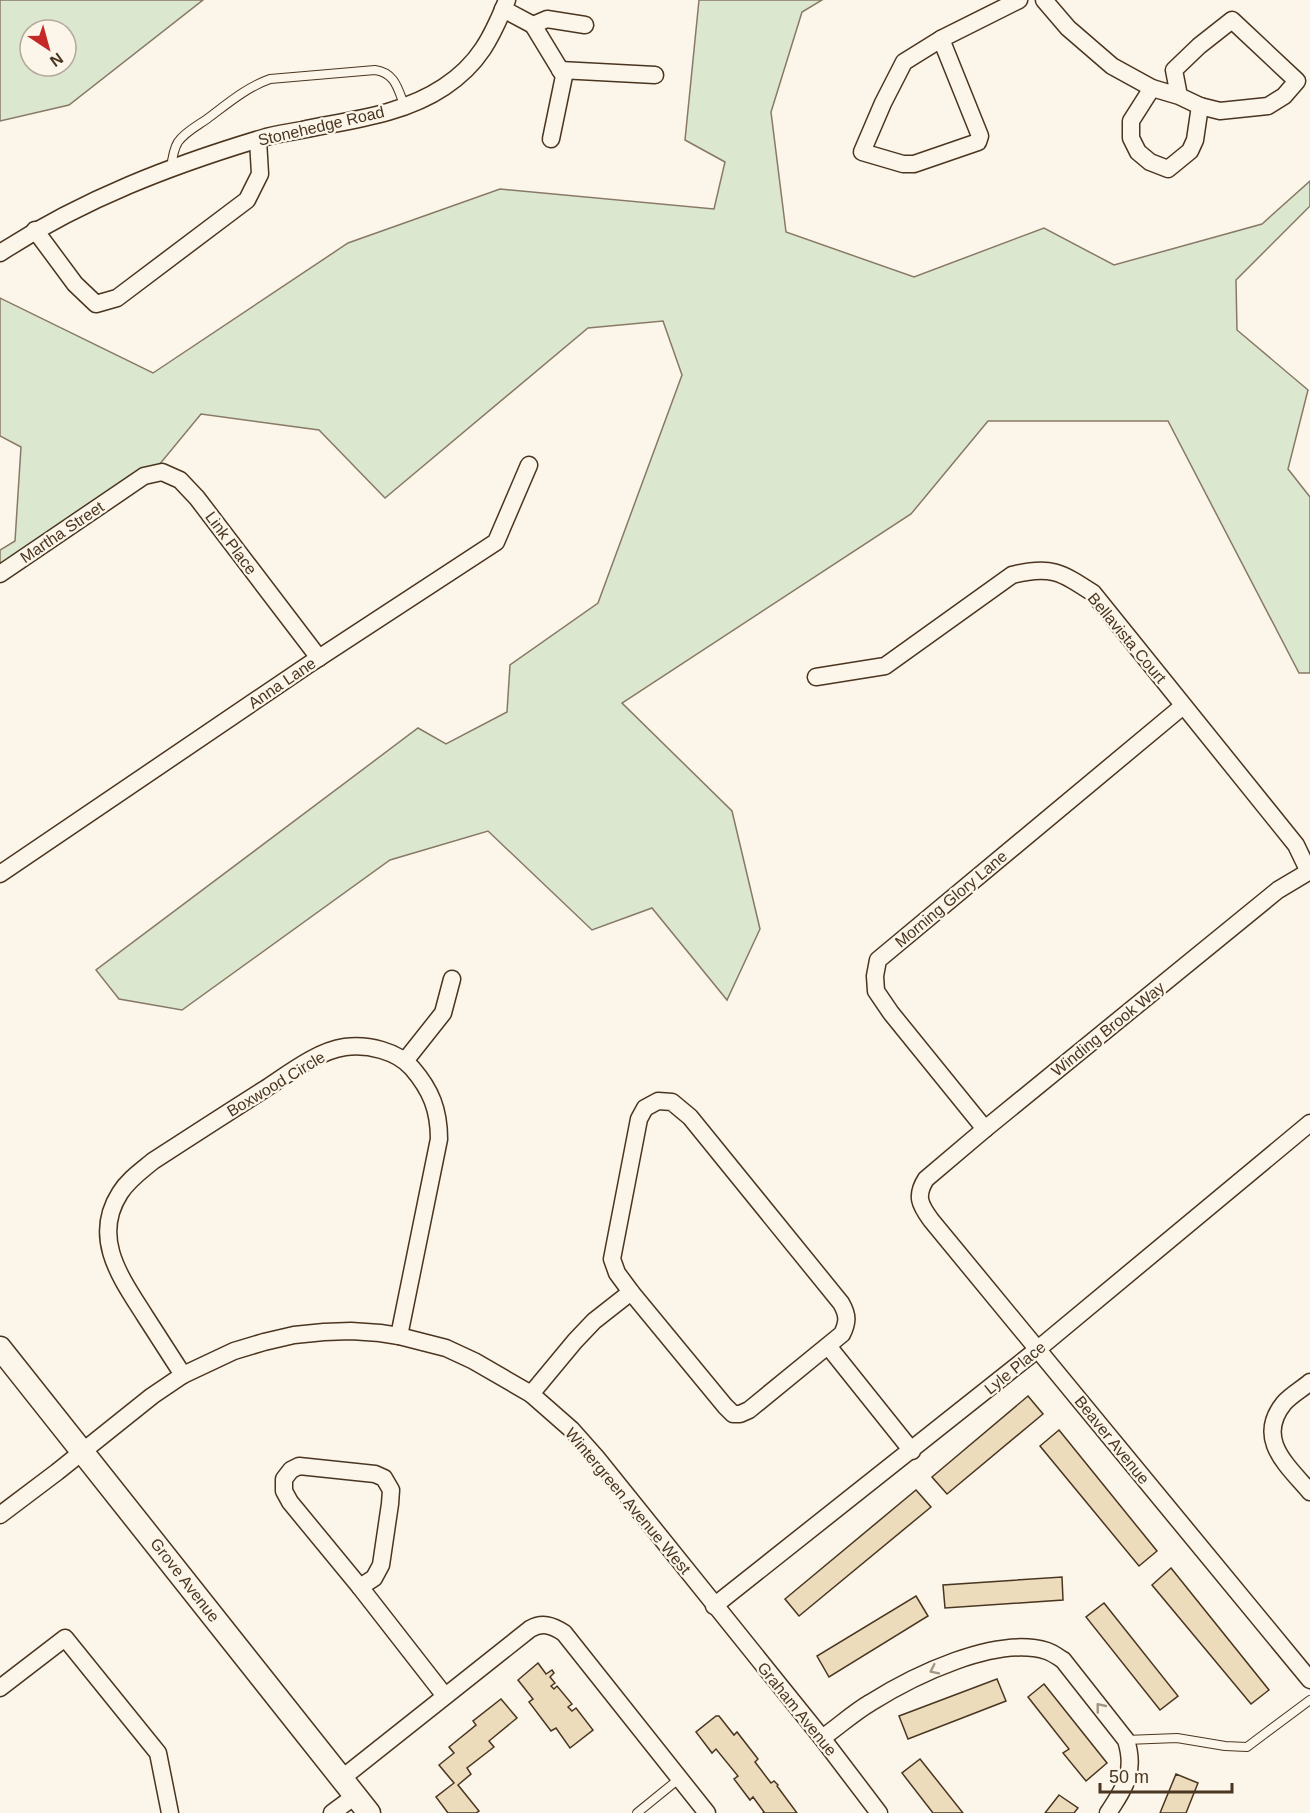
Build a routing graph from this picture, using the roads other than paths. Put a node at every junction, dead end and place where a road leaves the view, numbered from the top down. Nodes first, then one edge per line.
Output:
1 (1019, 0) edge
2 (1044, 0) edge
3 (505, 4) edge
4 (533, 25) junction
5 (585, 26) dead end
6 (941, 39) junction
7 (561, 70) junction
8 (655, 75) dead end
9 (1152, 88) junction
10 (1179, 96) junction
11 (1200, 106) junction
12 (405, 107) junction
13 (551, 139) dead end
14 (258, 140) junction
15 (171, 169) junction
16 (35, 230) junction
17 (0, 253) edge
18 (529, 465) dead end
19 (123, 490) joint
20 (0, 574) edge
21 (319, 658) junction
22 (816, 677) dead end
23 (1183, 706) junction
24 (1310, 872) edge
25 (0, 874) edge
26 (452, 979) dead end
27 (405, 1061) junction
28 (1310, 1123) edge
29 (985, 1129) junction
30 (919, 1197) joint
31 (631, 1292) junction
32 (399, 1336) junction
33 (828, 1346) junction
34 (0, 1348) edge
35 (1038, 1349) junction
36 (183, 1375) junction
37 (1310, 1382) edge
38 (531, 1394) junction
39 (912, 1450) junction
40 (83, 1451) junction
41 (1310, 1492) edge
42 (0, 1515) edge
43 (360, 1587) junction
44 (714, 1606) junction
45 (1310, 1680) edge
46 (0, 1688) edge
47 (445, 1696) junction
48 (1310, 1700) edge
49 (822, 1738) junction
50 (1126, 1740) junction
51 (680, 1778) junction
52 (355, 1796) edge
53 (170, 1813) edge
54 (332, 1813) edge
55 (637, 1813) edge
56 (707, 1813) edge
57 (879, 1813) edge
58 (1108, 1813) edge

1 - 6 street
2 - 9 street
3 - 4 street
3 - 12 street, Stonehedge Road
4 - 5 street
4 - 7 street
6 - 6 street
7 - 8 street
7 - 13 street
9 - 10 street
9 - 11 street
10 - 11 street
10 - 11 street
12 - 14 street, Stonehedge Road
12 - 15 lane
14 - 15 street, Stonehedge Road
14 - 16 street
15 - 16 street, Stonehedge Road
16 - 17 street, Stonehedge Road
18 - 21 street, Anna Lane
19 - 20 street, Martha Street
19 - 21 street, Link Place
21 - 25 street, Anna Lane
22 - 23 street, Bellavista Court
23 - 24 street, Bellavista Court
23 - 29 street, Morning Glory Lane
24 - 29 street, Winding Brook Way
26 - 27 street
27 - 32 street, Boxwood Circle
27 - 36 street, Boxwood Circle
28 - 35 street, Lyle Place
29 - 30 street, Winding Brook Way
30 - 35 street, Beaver Avenue
31 - 33 street
31 - 33 street
31 - 38 street
32 - 36 street, Wintergreen Avenue West
32 - 38 street, Wintergreen Avenue West
33 - 39 street
34 - 40 street, Grove Avenue
35 - 39 street, Lyle Place
35 - 45 street, Beaver Avenue
36 - 40 street, Wintergreen Avenue West
37 - 41 street
38 - 44 street, Wintergreen Avenue West
39 - 44 street, Lyle Place
40 - 42 street, Wintergreen Avenue West
40 - 52 street, Grove Avenue
43 - 43 street
43 - 47 street
44 - 49 street, Graham Avenue
46 - 53 street
47 - 51 street
47 - 52 street
48 - 50 lane
50 -> 49 street
49 - 57 street, Graham Avenue
50 - 58 street
51 - 55 lane
51 - 56 street
52 - 54 street

